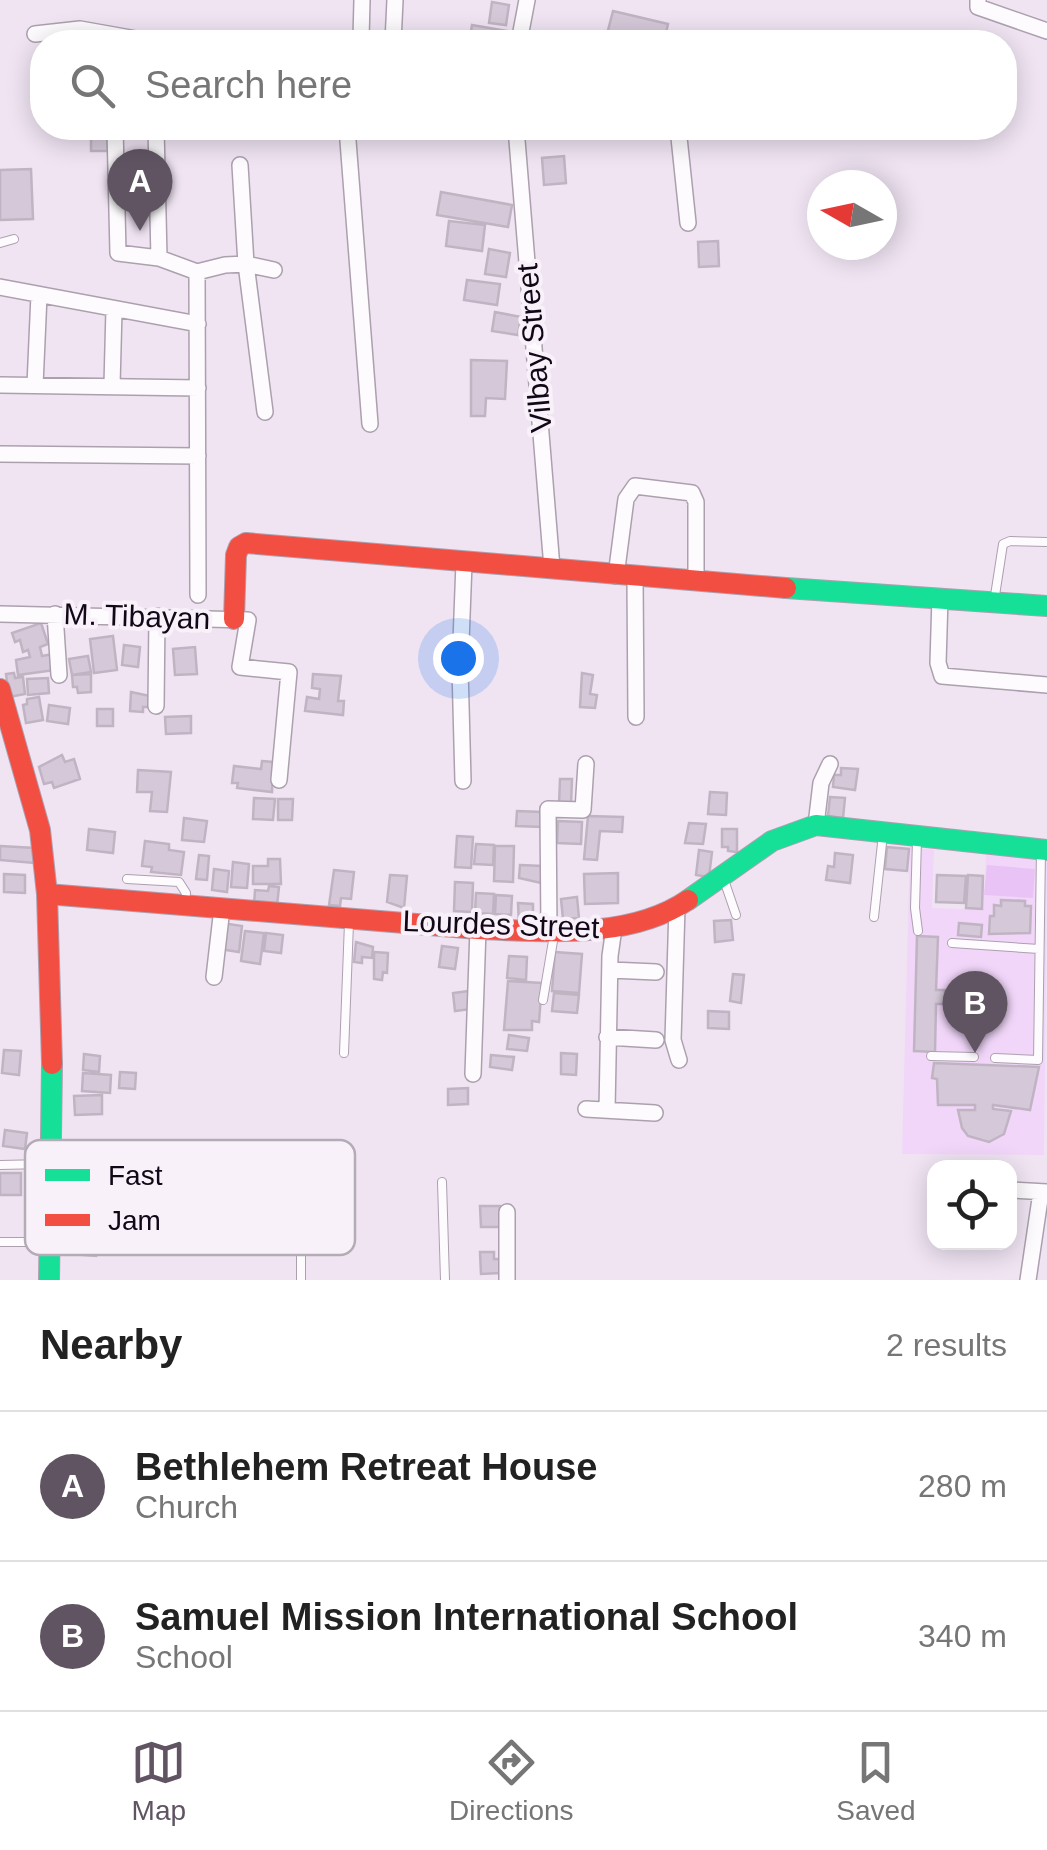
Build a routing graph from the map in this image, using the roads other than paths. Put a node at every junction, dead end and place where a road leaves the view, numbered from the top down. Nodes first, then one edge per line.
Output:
1 (362, 0) edge
2 (395, 0) edge
3 (527, 0) edge
4 (978, 0) edge
5 (357, 30) edge
6 (394, 30) edge
7 (521, 30) edge
8 (1047, 31) edge
9 (114, 140) edge
10 (156, 140) edge
11 (348, 140) edge
12 (517, 140) edge
13 (679, 140) edge
14 (240, 165) dead end
15 (688, 223) dead end
16 (14, 240) dead end
17 (0, 242) edge
18 (160, 258) junction
19 (246, 264) junction
20 (274, 270) dead end
21 (197, 272) junction
22 (0, 287) edge
23 (39, 295) junction
24 (114, 309) junction
25 (198, 324) junction
26 (0, 385) edge
27 (35, 385) junction
28 (112, 385) junction
29 (198, 388) junction
30 (265, 412) dead end
31 (370, 424) dead end
32 (0, 454) edge
33 (198, 456) junction
34 (1047, 542) edge
35 (464, 562) junction
36 (552, 568) junction
37 (625, 577) junction
38 (696, 582) junction
39 (198, 594) dead end
40 (940, 598) junction
41 (994, 602) junction
42 (1047, 606) edge
43 (0, 614) edge
44 (55, 614) junction
45 (157, 616) junction
46 (234, 619) junction
47 (59, 675) dead end
48 (1047, 685) edge
49 (0, 689) edge
50 (156, 706) dead end
51 (636, 717) dead end
52 (5, 724) edge
53 (586, 764) dead end
54 (830, 764) dead end
55 (279, 780) dead end
56 (463, 781) dead end
57 (816, 825) junction
58 (883, 834) junction
59 (918, 838) junction
60 (1044, 850) edge
61 (722, 875) junction
62 (128, 879) dead end
63 (47, 894) junction
64 (185, 904) junction
65 (677, 907) junction
66 (222, 908) junction
67 (736, 915) dead end
68 (874, 917) dead end
69 (349, 918) junction
70 (614, 928) junction
71 (478, 929) junction
72 (918, 930) dead end
73 (552, 931) junction
74 (952, 944) dead end
75 (1039, 949) junction
76 (610, 970) junction
77 (656, 972) dead end
78 (214, 977) dead end
79 (544, 1000) dead end
80 (608, 1037) junction
81 (656, 1040) dead end
82 (344, 1053) dead end
83 (931, 1056) dead end
84 (974, 1057) dead end
85 (996, 1058) dead end
86 (678, 1060) dead end
87 (473, 1074) dead end
88 (586, 1110) dead end
89 (606, 1110) junction
90 (655, 1113) dead end
91 (51, 1140) edge
92 (25, 1164) edge
93 (0, 1165) edge
94 (442, 1182) dead end
95 (1017, 1190) edge
96 (1044, 1192) edge
97 (506, 1212) dead end
98 (445, 1280) edge
99 (507, 1280) edge
100 (1028, 1280) edge

1 - 5 street
2 - 6 street
3 - 7 street
4 - 8 street
9 - 18 street
10 - 18 street
11 - 31 street
12 - 36 street, Vilbay Street
13 - 15 street
14 - 19 street
16 - 17 lane
18 - 21 street
19 - 20 street
19 - 21 street
19 - 30 street
21 - 25 street
22 - 23 street
23 - 24 street
23 - 27 street
24 - 25 street
24 - 28 street
25 - 29 street
26 - 27 street
27 - 28 street
28 - 29 street
29 - 33 street
32 - 33 street
33 - 39 street
34 - 41 lane
35 - 36 street
35 - 46 street
35 - 56 street
36 - 37 street
37 - 38 street
37 - 38 street
37 - 51 street
38 - 40 street
40 - 41 street
40 - 48 street
41 - 42 street
43 - 44 street, M. Tibayan
44 - 45 street, M. Tibayan
44 - 47 street
45 - 46 street, M. Tibayan
45 - 50 street
46 - 55 street, M. Tibayan
49 - 52 street
52 - 63 street
53 - 73 street
54 - 57 street
57 - 58 street, Lourdes Street
57 - 61 street, Lourdes Street
58 - 59 street, Lourdes Street
58 - 68 lane
59 - 60 street, Lourdes Street
59 - 72 lane
60 - 75 lane
61 - 65 street, Lourdes Street
61 - 67 lane
62 - 64 lane
63 - 64 street, Lourdes Street
63 - 91 street
64 - 66 street, Lourdes Street
65 - 70 street, Lourdes Street
65 - 86 street
66 - 69 street, Lourdes Street
66 - 78 street
69 - 71 street, Lourdes Street
69 - 82 lane
70 - 73 street, Lourdes Street
70 - 76 street
71 - 73 street, Lourdes Street
71 - 87 street
73 - 79 lane
74 - 75 lane
75 - 85 lane
76 - 77 street
76 - 80 street
80 - 81 street
80 - 89 street
83 - 84 lane
88 - 89 street
89 - 90 street
92 - 93 lane
94 - 98 lane
95 - 96 street
96 - 100 street
97 - 99 street

